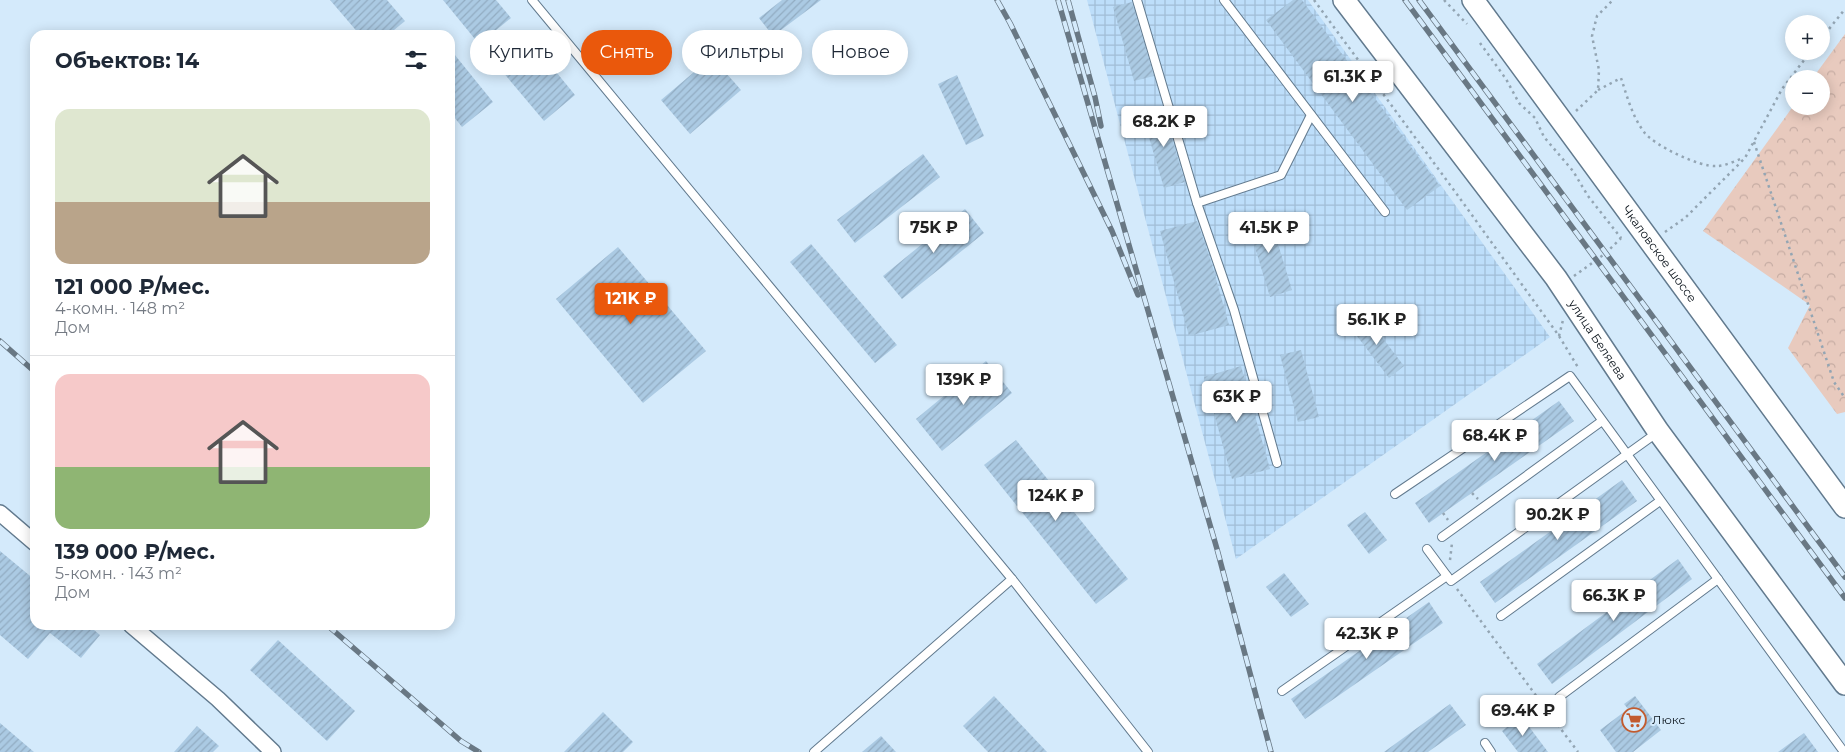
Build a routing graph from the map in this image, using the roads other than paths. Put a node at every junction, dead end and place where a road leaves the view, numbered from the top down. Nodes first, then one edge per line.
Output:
1 (532, 0) edge
2 (1137, 0) edge
3 (1224, 0) edge
4 (1344, 0) edge
5 (1473, 0) edge
6 (1311, 115) junction
7 (1196, 203) junction
8 (1385, 212) dead end
9 (1602, 421) junction
10 (1658, 431) junction
11 (1627, 455) junction
12 (1277, 463) dead end
13 (1395, 494) dead end
14 (1660, 501) junction
15 (1845, 507) edge
16 (0, 513) edge
17 (1442, 537) dead end
18 (30, 539) edge
19 (1427, 548) dead end
20 (1449, 578) junction
21 (1012, 579) junction
22 (1718, 579) junction
23 (1501, 616) dead end
24 (137, 630) edge
25 (1845, 684) edge
26 (1282, 692) dead end
27 (1559, 697) dead end
28 (1485, 743) dead end
29 (273, 752) edge
30 (814, 752) edge
31 (1148, 752) edge
32 (1491, 752) edge
33 (1844, 752) edge

1 - 21 lane
2 - 7 lane
3 - 6 lane
4 - 10 street, улица Беляева
5 - 15 street, Чкаловское шоссе
6 - 7 lane
6 - 8 lane
7 - 12 lane
9 - 11 lane
9 - 13 lane
9 - 17 lane
10 - 11 lane
10 - 25 street, улица Беляева
11 - 14 lane
11 - 20 lane
14 - 22 lane
14 - 23 lane
16 - 18 street
19 - 20 lane
20 - 26 lane
21 - 30 lane
21 - 31 lane
22 - 27 lane
22 - 33 lane
24 - 29 street
28 - 32 lane

